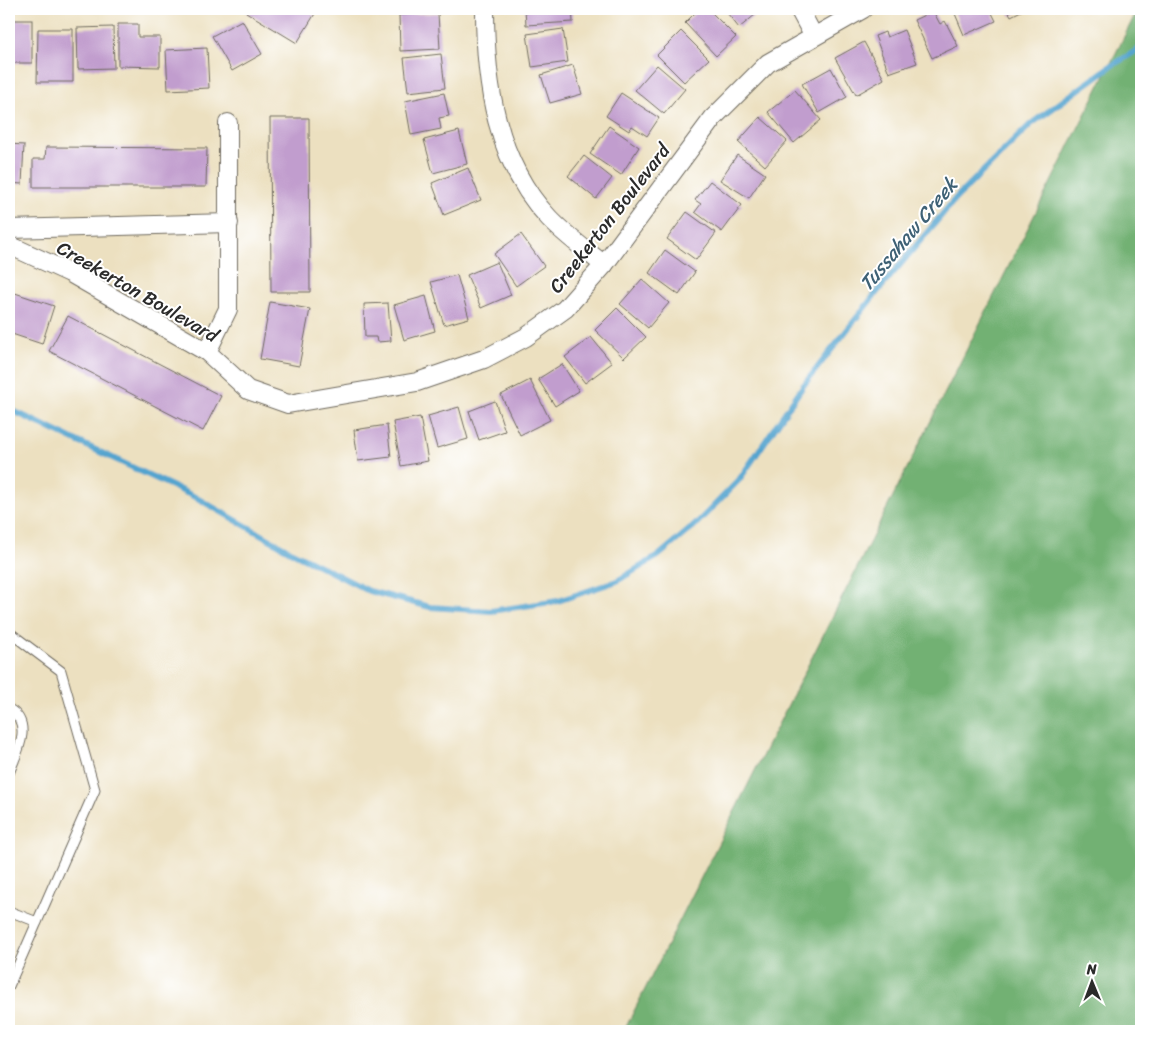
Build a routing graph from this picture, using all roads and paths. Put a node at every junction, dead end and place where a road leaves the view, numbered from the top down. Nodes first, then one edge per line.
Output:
1 (485, 9) edge
2 (799, 9) edge
3 (863, 9) edge
4 (813, 35) junction
5 (228, 123) dead end
6 (229, 223) junction
7 (9, 229) edge
8 (9, 245) edge
9 (604, 265) junction
10 (207, 352) junction
11 (9, 632) edge
12 (9, 709) edge
13 (9, 773) edge
14 (9, 911) edge
15 (37, 922) junction
16 (9, 986) edge

1 - 9 street
2 - 4 street
3 - 4 street, Creekerton Boulevard
4 - 9 street, Creekerton Boulevard
5 - 6 street
6 - 7 street
6 - 10 street
8 - 10 street, Creekerton Boulevard
9 - 10 street, Creekerton Boulevard
11 - 15 lane
12 - 13 lane
14 - 15 lane
15 - 16 lane

